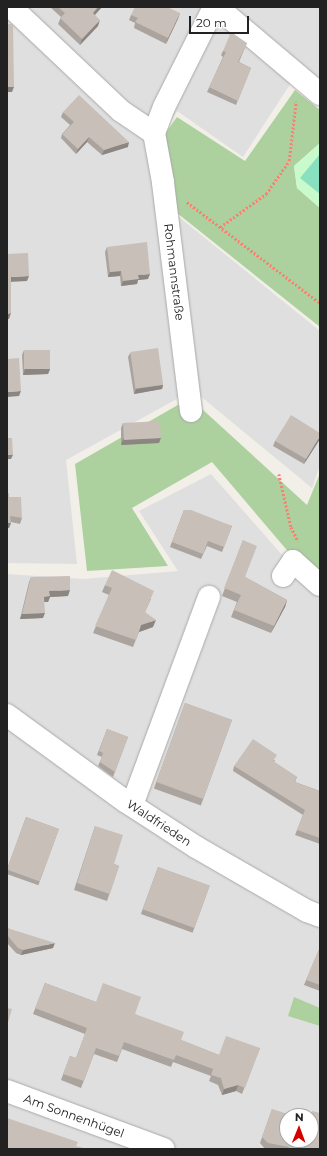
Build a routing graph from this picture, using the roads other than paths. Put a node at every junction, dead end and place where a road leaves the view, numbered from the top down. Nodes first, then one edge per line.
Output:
1 (11, 7) edge
2 (216, 7) edge
3 (320, 94) edge
4 (154, 133) junction
5 (191, 411) dead end
6 (283, 576) dead end
7 (320, 585) edge
8 (209, 597) dead end
9 (7, 715) edge
10 (132, 805) junction
11 (320, 916) edge
12 (7, 1091) edge
13 (164, 1149) edge

1 - 4 street
2 - 3 street
2 - 4 street
4 - 5 street, Rohmannstraße
6 - 7 street
8 - 10 street
9 - 10 street, Waldfrieden
10 - 11 street, Waldfrieden
12 - 13 street, Am Sonnenhügel

